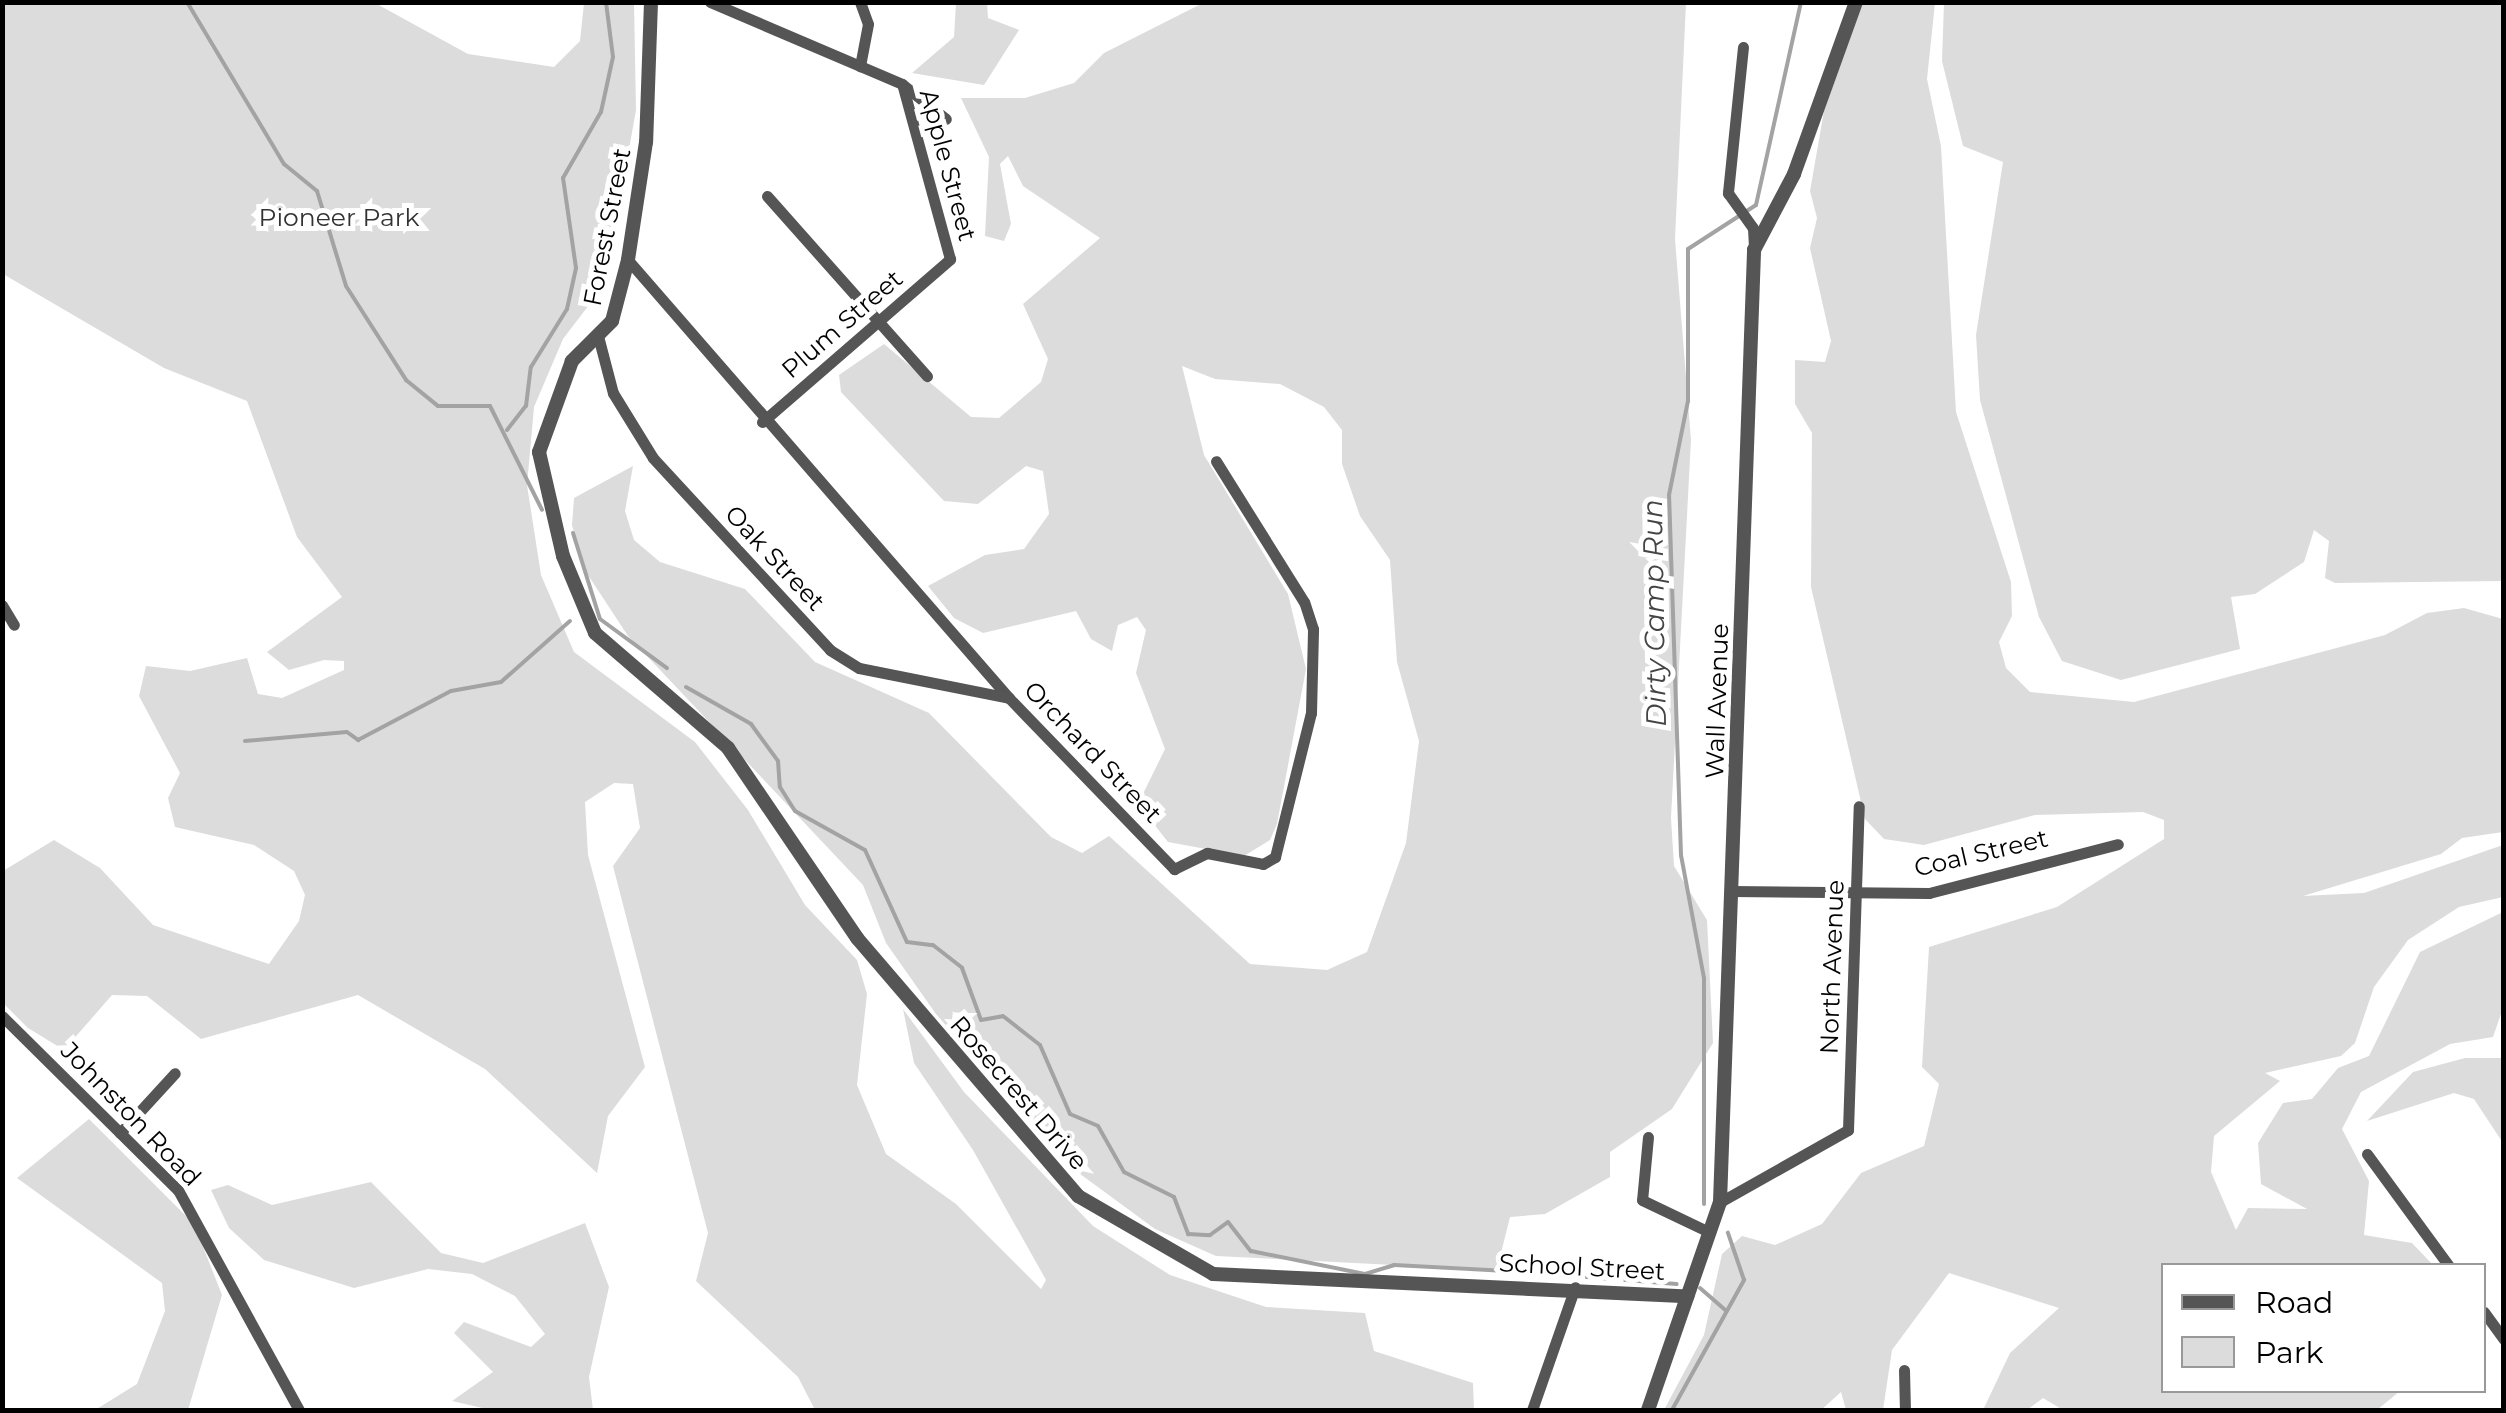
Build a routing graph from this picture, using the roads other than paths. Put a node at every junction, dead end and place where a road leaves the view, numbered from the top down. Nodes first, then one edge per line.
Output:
1 (650, 2) edge
2 (710, 2) edge
3 (860, 2) edge
4 (1856, 2) edge
5 (1743, 46) dead end
6 (860, 66) junction
7 (902, 84) junction
8 (946, 118) dead end
9 (768, 196) dead end
10 (1754, 250) junction
11 (950, 259) joint
12 (628, 260) junction
13 (880, 326) junction
14 (598, 336) junction
15 (927, 376) dead end
16 (762, 422) junction
17 (1216, 461) dead end
18 (2, 605) edge
19 (14, 625) dead end
20 (666, 693) joint
21 (1009, 698) junction
22 (1860, 806) dead end
23 (2118, 844) dead end
24 (1732, 891) junction
25 (1859, 893) junction
26 (2, 1016) edge
27 (175, 1073) dead end
28 (120, 1132) junction
29 (1648, 1137) dead end
30 (2366, 1154) dead end
31 (1720, 1202) junction
32 (1709, 1232) junction
33 (2447, 1263) edge
34 (1475, 1284) joint
35 (1576, 1287) junction
36 (1687, 1296) junction
37 (2486, 1315) edge
38 (2504, 1340) edge
39 (1904, 1370) dead end
40 (300, 1410) edge
41 (1532, 1410) edge
42 (1648, 1410) edge
43 (1905, 1410) edge

1 - 12 street, Forest Street
2 - 6 street
3 - 6 street
4 - 10 street, Wall Avenue
5 - 10 street
6 - 7 street
7 - 8 street
7 - 11 street, Apple Street
9 - 13 street
10 - 24 street, Wall Avenue
11 - 13 street, Plum Street
12 - 14 street, Forest Street
12 - 16 street, Orchard Street
13 - 15 street
13 - 16 street, Plum Street
14 - 20 street, Forest Street
14 - 21 street, Oak Street
16 - 21 street, Orchard Street
17 - 21 street, Orchard Street
18 - 19 street
20 - 34 street, Rosecrest Drive
22 - 25 street, North Avenue
23 - 25 street, Coal Street
24 - 25 street, Coal Street
24 - 31 street, Wall Avenue
25 - 31 street, North Avenue
26 - 28 street, Johnston Road
27 - 28 street
28 - 40 street, Johnston Road
29 - 32 street
30 - 33 street
31 - 32 street, Wall Avenue
32 - 36 street, Wall Avenue
34 - 35 street, School Street
35 - 36 street, School Street
35 - 41 street
36 - 42 street, Wall Avenue
37 - 38 street
39 - 43 street

